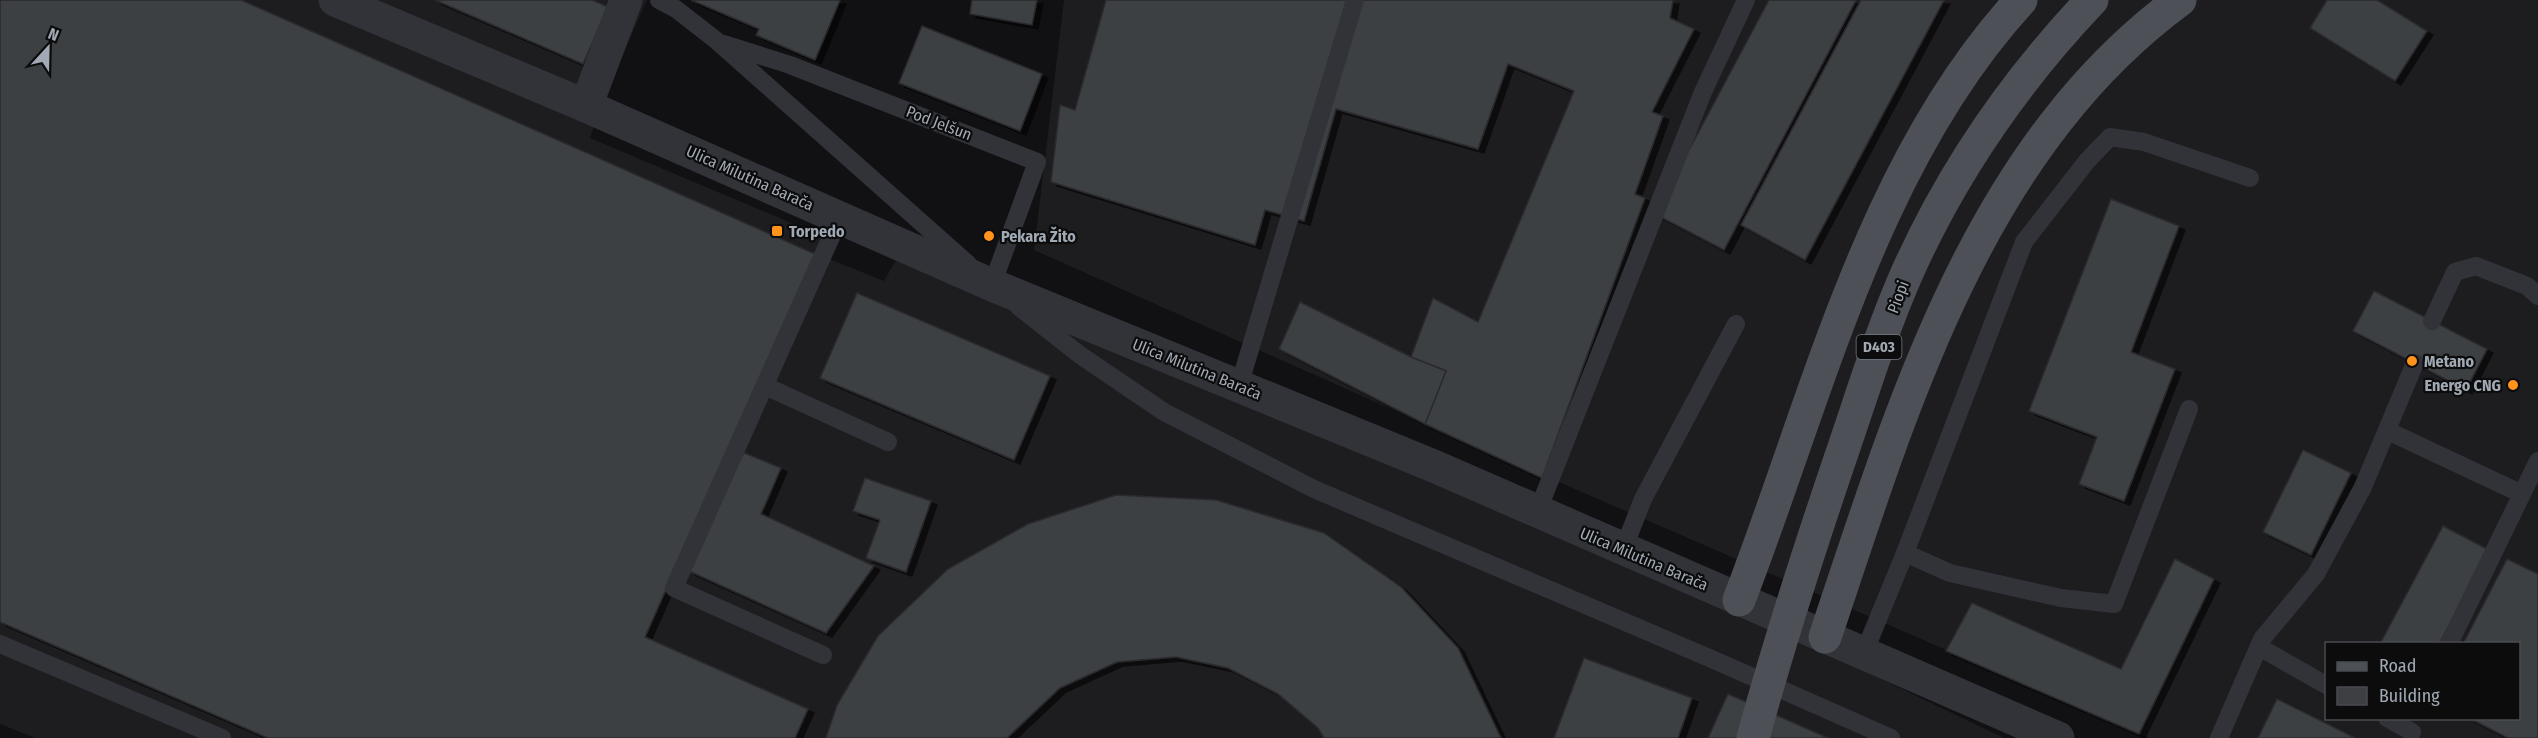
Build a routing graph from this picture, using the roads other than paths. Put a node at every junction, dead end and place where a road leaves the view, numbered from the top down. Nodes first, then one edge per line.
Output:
1 (335, 0) edge
2 (626, 0) edge
3 (659, 0) edge
4 (1355, 0) edge
5 (1746, 0) edge
6 (2021, 0) edge
7 (2092, 0) edge
8 (2180, 0) edge
9 (717, 41) junction
10 (586, 106) junction
11 (2250, 178) dead end
12 (840, 217) junction
13 (992, 285) junction
14 (2538, 296) edge
15 (2432, 321) dead end
16 (1736, 324) dead end
17 (2415, 363) dead end
18 (765, 386) junction
19 (1239, 386) junction
20 (2189, 409) dead end
21 (2388, 431) junction
22 (888, 442) dead end
23 (2538, 461) edge
24 (2522, 494) junction
25 (1537, 513) junction
26 (1623, 550) junction
27 (1905, 553) junction
28 (1739, 600) junction
29 (1825, 636) junction
30 (2450, 642) edge
31 (0, 644) edge
32 (2259, 647) junction
33 (1864, 653) junction
34 (823, 655) dead end
35 (2325, 684) edge
36 (2391, 720) edge
37 (2413, 730) edge
38 (222, 738) edge
39 (1753, 738) edge
40 (1891, 738) edge
41 (2058, 738) edge
42 (2219, 738) edge

1 - 10 street, Ulica Milutina Barača
2 - 10 street
3 - 9 lane
4 - 19 lane
5 - 25 lane
6 - 28 main road
7 - 39 main road, Piopi / D403, bridge
8 - 29 main road
9 - 13 lane
9 - 13 lane, Pod Jelšun
10 - 12 street, Ulica Milutina Barača
11 - 27 lane
12 - 13 street, Ulica Milutina Barača
12 - 18 lane
13 - 19 street, Ulica Milutina Barača
13 - 40 lane
14 - 15 lane
16 - 26 lane
17 - 21 lane
18 - 22 lane
18 - 34 lane
19 - 25 street, Ulica Milutina Barača
20 - 27 lane
21 - 24 lane
21 - 32 lane
23 - 24 lane
24 - 30 lane
25 - 26 street, Ulica Milutina Barača
26 - 28 street, Ulica Milutina Barača
27 - 33 lane
28 - 29 street, Ulica Milutina Barača
29 - 33 street, Ulica Milutina Barača
31 - 38 lane
32 - 35 lane
32 - 42 lane
33 - 41 street, Ulica Milutina Barača
36 - 37 lane

